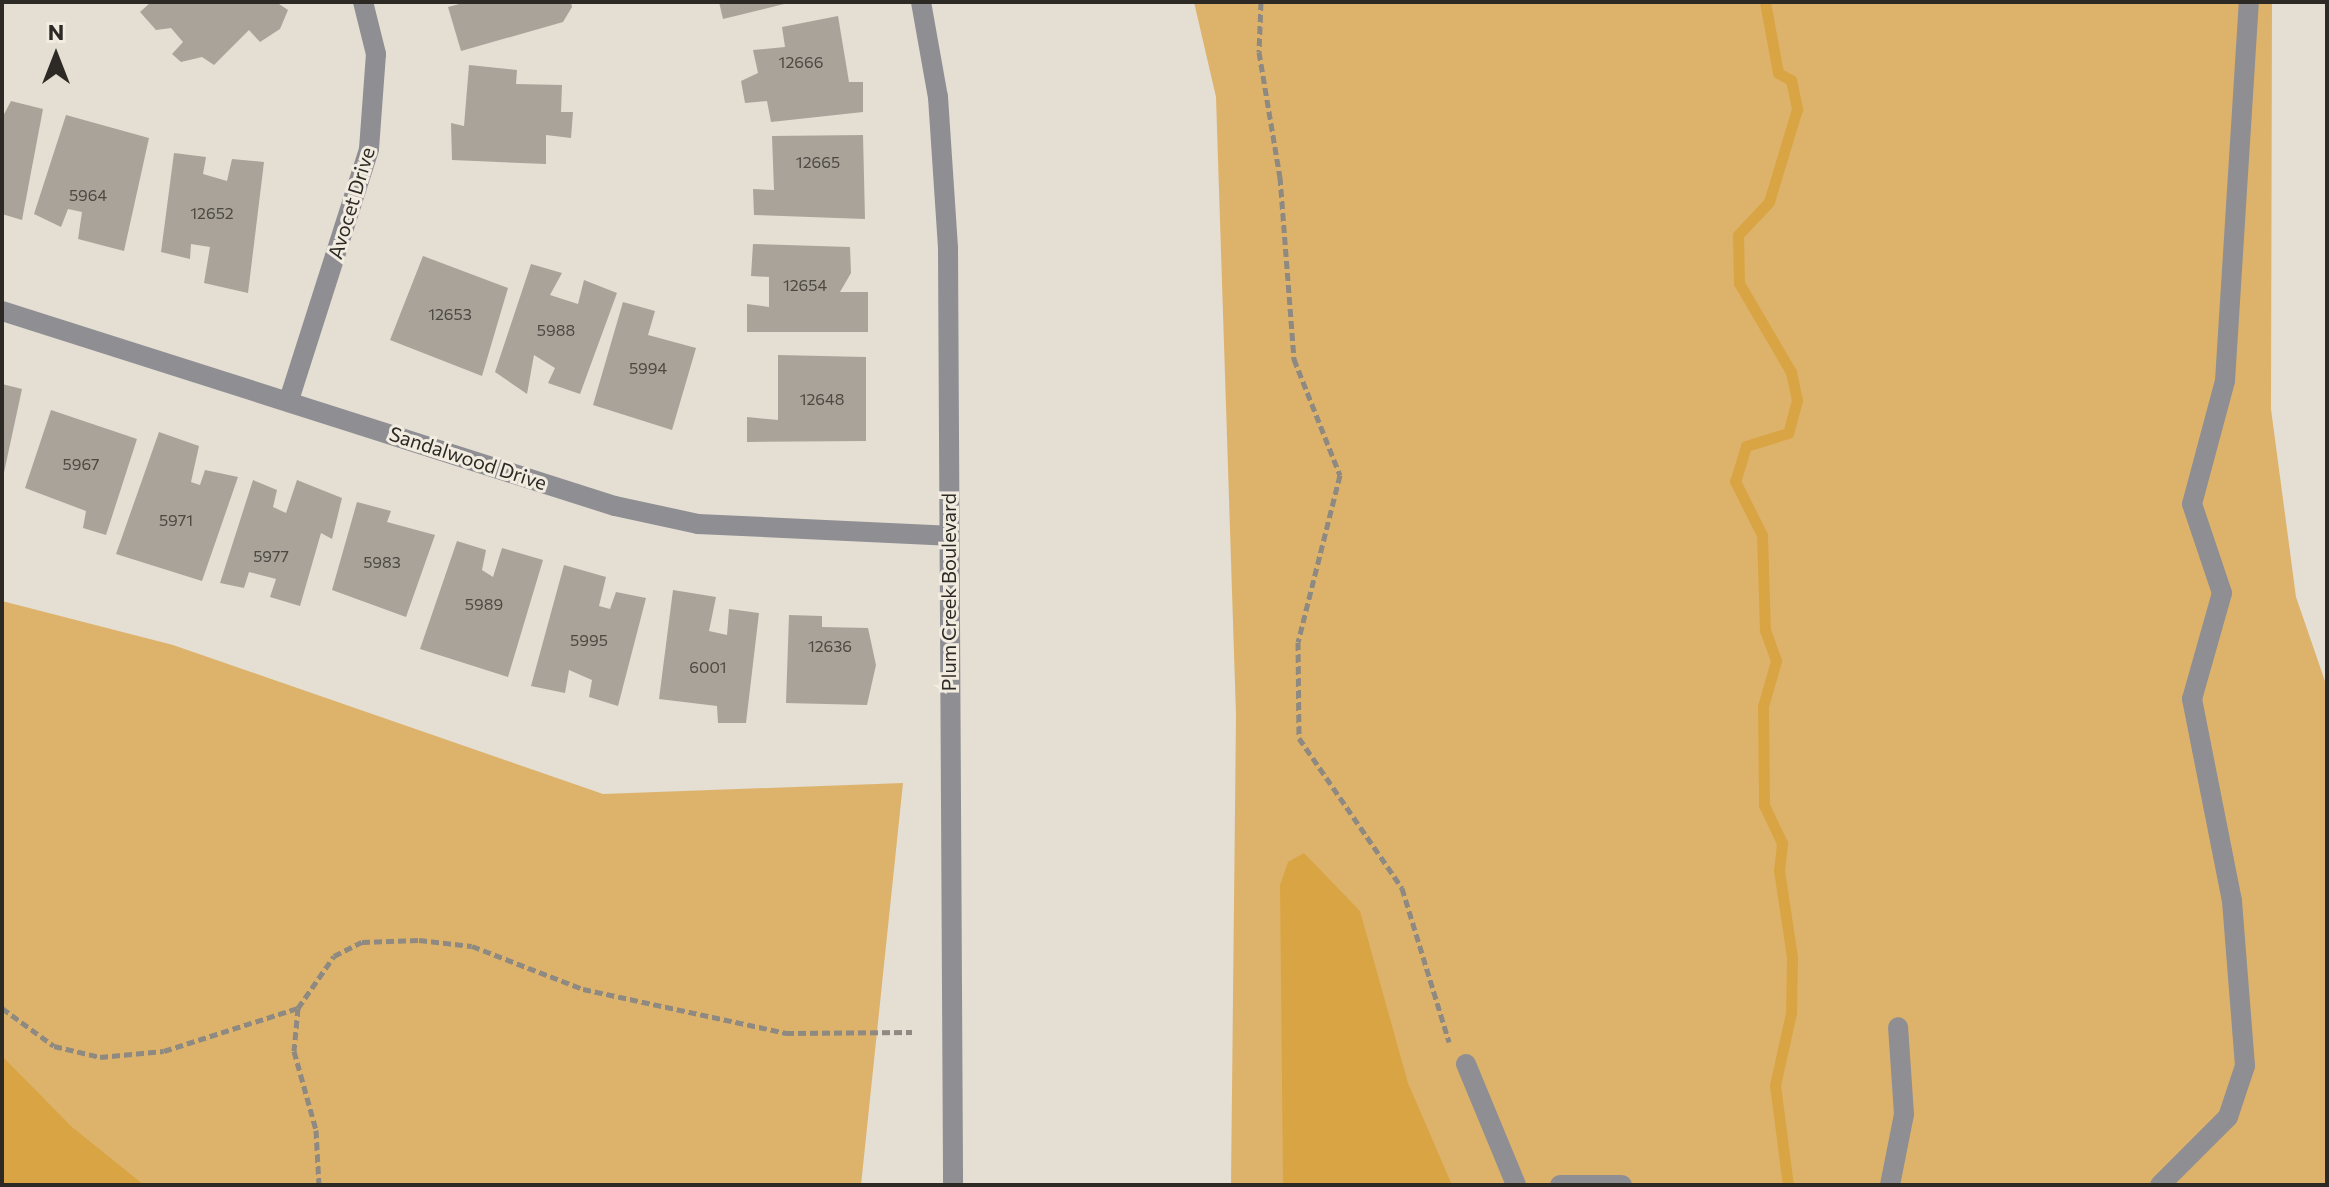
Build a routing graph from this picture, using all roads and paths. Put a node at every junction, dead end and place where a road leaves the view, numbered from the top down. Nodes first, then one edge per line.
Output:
1 (363, 2) edge
2 (921, 2) edge
3 (1261, 2) edge
4 (2249, 2) edge
5 (2, 311) edge
6 (289, 400) junction
7 (948, 536) junction
8 (2, 1008) edge
9 (298, 1008) junction
10 (1898, 1027) dead end
11 (912, 1032) dead end
12 (1466, 1064) joint
13 (319, 1185) edge
14 (953, 1185) edge
15 (1516, 1185) edge
16 (1560, 1185) edge
17 (1622, 1185) edge
18 (1890, 1185) edge
19 (2160, 1185) edge

1 - 6 street, Avocet Drive
2 - 7 street, Plum Creek Boulevard
3 - 12 path
4 - 19 street
5 - 6 street, Sandalwood Drive
6 - 7 street, Sandalwood Drive
7 - 14 street, Plum Creek Boulevard
8 - 9 path
9 - 11 path
9 - 13 path
10 - 18 street
12 - 15 street
16 - 17 street

